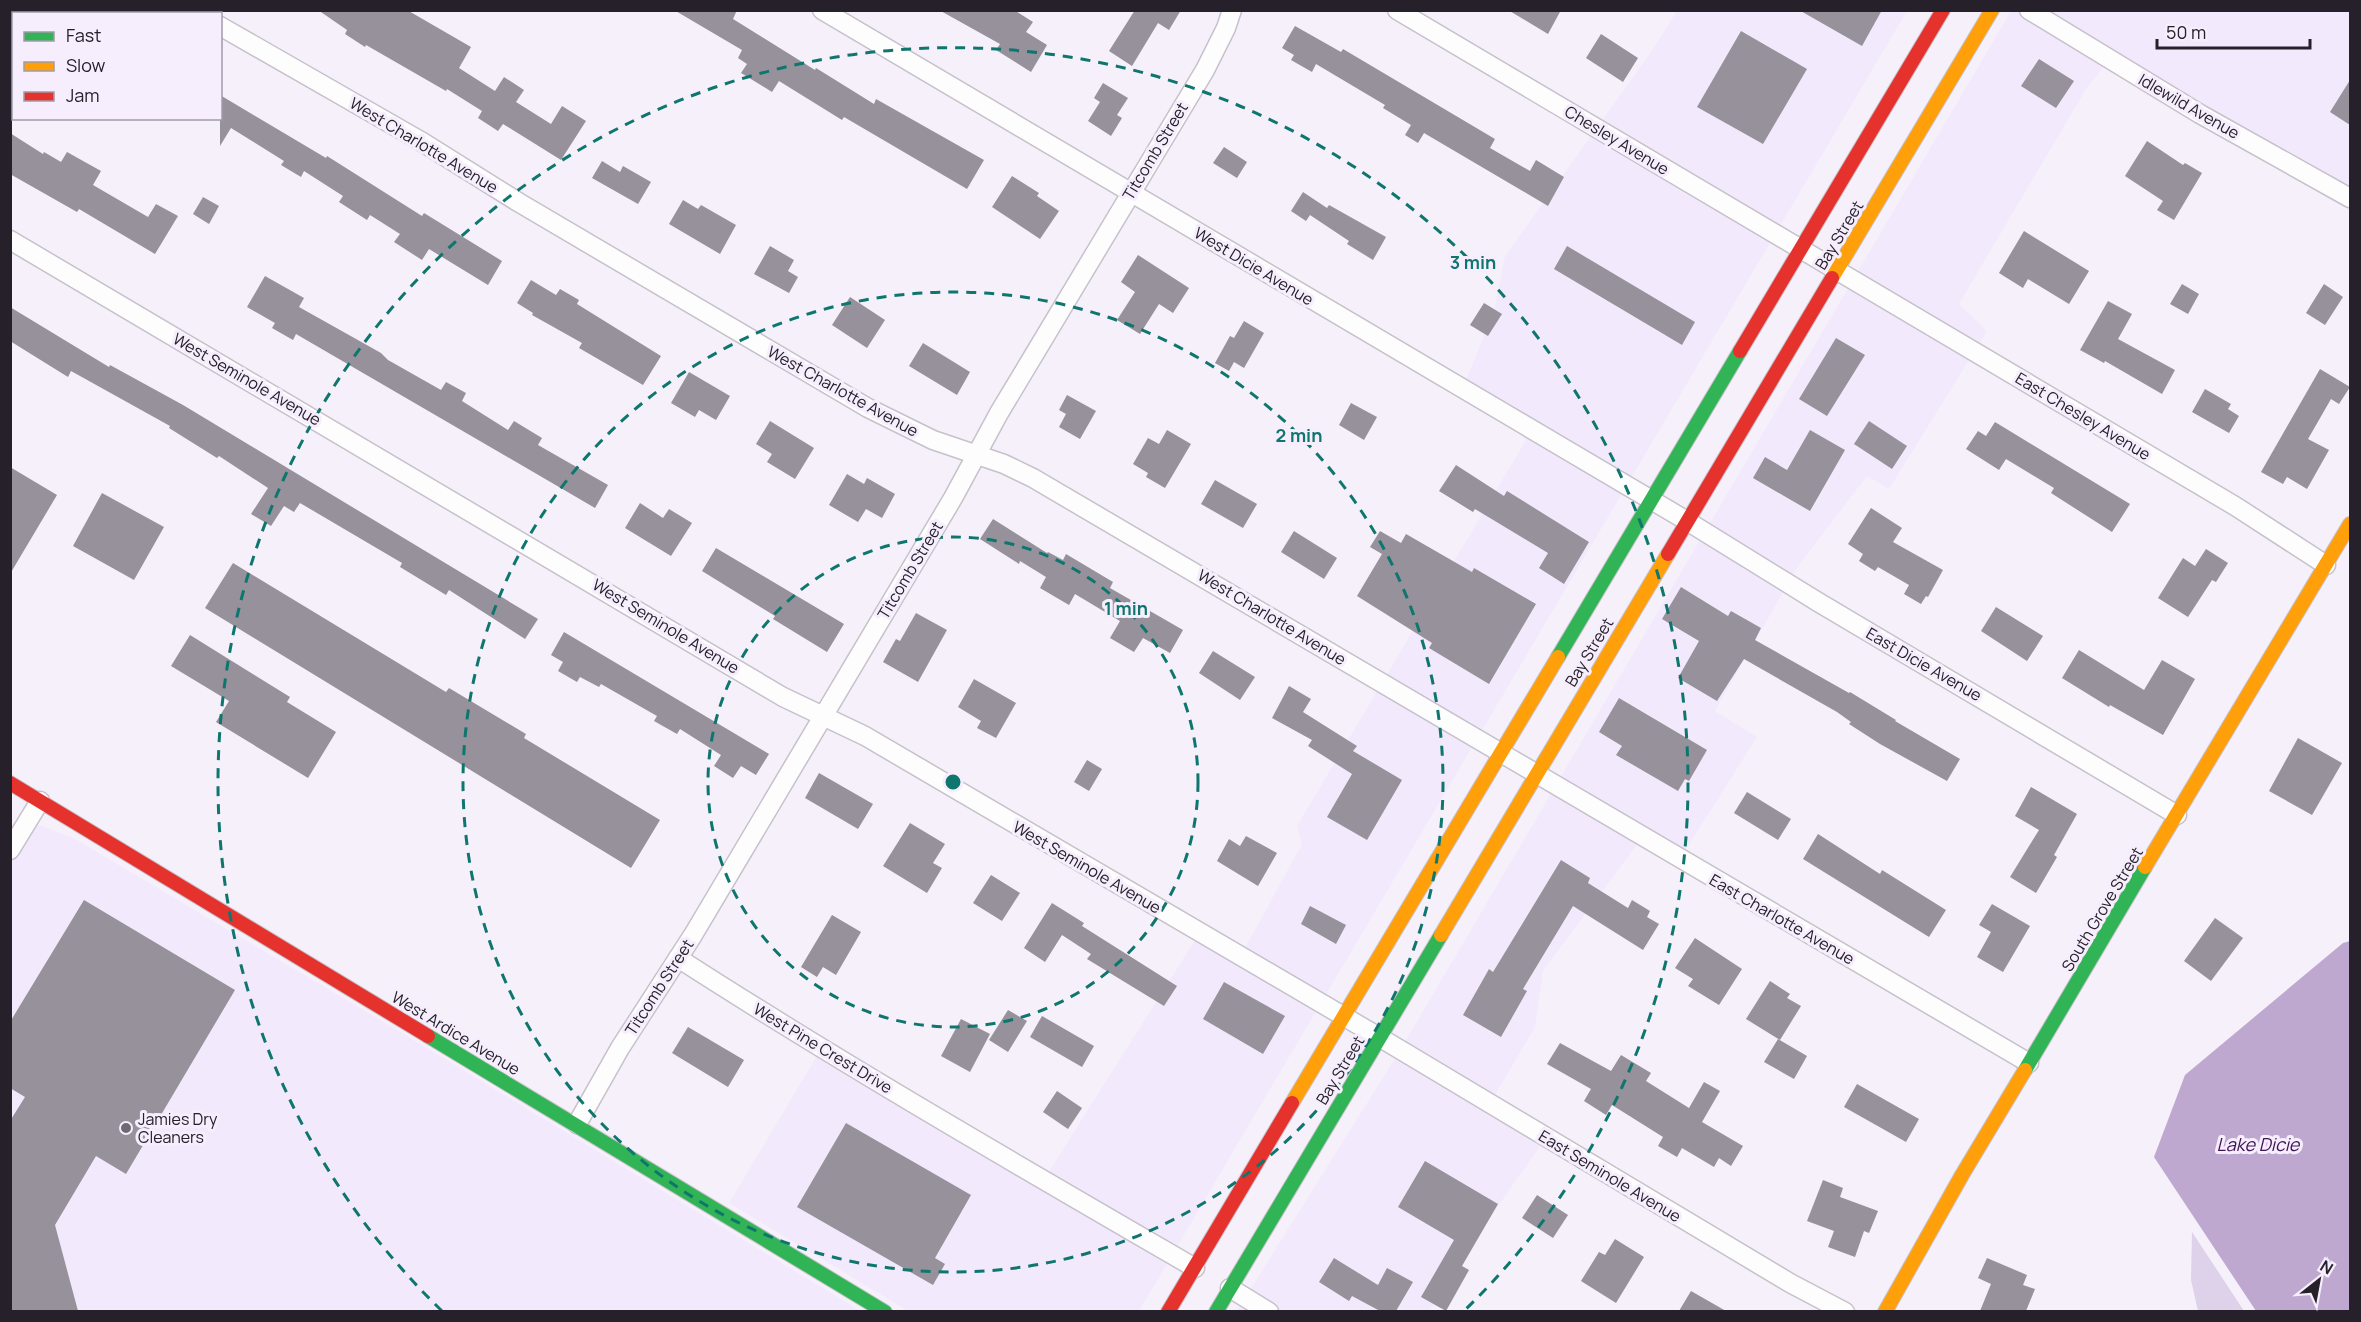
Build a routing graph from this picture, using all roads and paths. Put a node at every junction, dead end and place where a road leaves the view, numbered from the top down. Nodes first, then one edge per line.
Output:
1 (822, 10) edge
2 (1232, 10) edge
3 (1397, 10) edge
4 (1943, 10) edge
5 (1992, 10) edge
6 (2029, 10) edge
7 (222, 27) edge
8 (1130, 193) junction
9 (2350, 198) edge
10 (10, 240) edge
11 (1801, 249) junction
12 (1838, 270) junction
13 (975, 456) junction
14 (1652, 501) junction
15 (1686, 521) junction
16 (2350, 524) edge
17 (2344, 549) edge
18 (2326, 565) junction
19 (824, 715) junction
20 (1501, 753) junction
21 (1536, 774) junction
22 (10, 783) edge
23 (40, 801) junction
24 (2170, 811) junction
25 (10, 850) edge
26 (678, 958) junction
27 (1344, 1017) junction
28 (1379, 1037) junction
29 (2029, 1063) junction
30 (577, 1124) junction
31 (1195, 1268) junction
32 (1230, 1288) junction
33 (885, 1311) edge
34 (1168, 1311) edge
35 (1216, 1311) edge
36 (1269, 1311) edge
37 (1845, 1311) edge
38 (1885, 1311) edge

1 - 8 street, West Dicie Avenue
2 - 8 street, Titcomb Street
3 - 11 street, Chesley Avenue
4 - 11 main road, Bay Street
5 - 12 main road, Bay Street
6 - 9 street, Idlewild Avenue
7 - 13 street, West Charlotte Avenue
8 - 13 street, Titcomb Street
8 - 14 street, West Dicie Avenue
10 - 19 street, West Seminole Avenue
11 - 12 street, Chesley Avenue
11 - 14 main road, Bay Street
12 - 15 main road, Bay Street
12 - 18 street, East Chesley Avenue
13 - 19 street, Titcomb Street
13 - 20 street, West Charlotte Avenue
14 - 15 street, West Dicie Avenue
14 - 20 main road, Bay Street
15 - 21 main road, Bay Street
15 - 24 street, East Dicie Avenue
16 - 17 main road, South Grove Street
17 - 18 main road, South Grove Street
18 - 24 main road, South Grove Street
19 - 26 street, Titcomb Street
19 - 27 street, West Seminole Avenue
20 - 21 street, West Charlotte Avenue
20 - 27 main road, Bay Street
21 - 28 main road, Bay Street
21 - 29 street, East Charlotte Avenue
22 - 23 main road, West Ardice Avenue
23 - 25 street
23 - 30 main road, West Ardice Avenue
24 - 29 main road, South Grove Street
26 - 30 street, Titcomb Street
26 - 31 street, West Pine Crest Drive
27 - 28 street, East Seminole Avenue
27 - 31 main road, Bay Street
28 - 32 main road, Bay Street
28 - 37 street, East Seminole Avenue
29 - 38 main road, South Grove Street
30 - 33 main road, West Ardice Avenue
31 - 34 main road, Bay Street
32 - 35 main road, Bay Street
32 - 36 street

